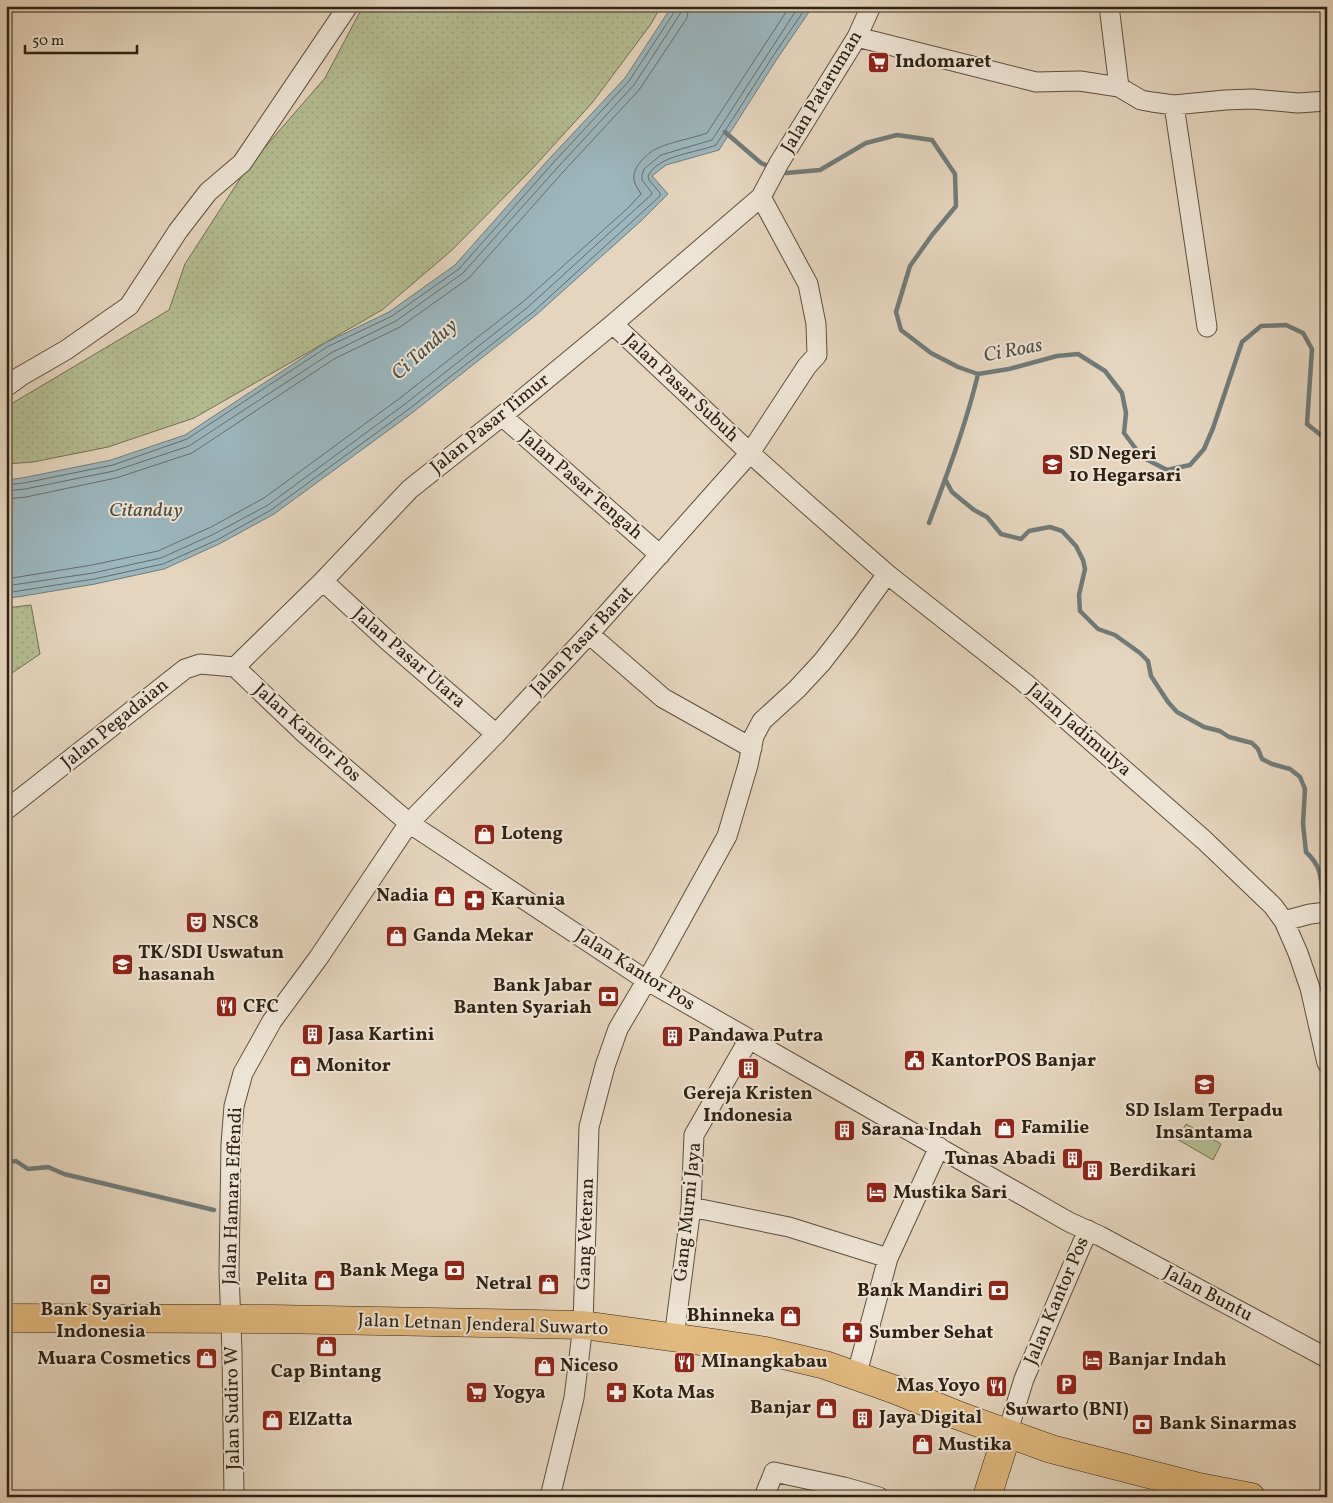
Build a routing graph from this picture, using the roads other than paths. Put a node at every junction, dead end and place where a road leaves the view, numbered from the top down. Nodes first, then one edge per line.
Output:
1 (348, 6) edge
2 (871, 6) edge
3 (1109, 6) edge
4 (857, 37) junction
5 (1119, 87) junction
6 (1327, 101) edge
7 (1174, 104) junction
8 (761, 197) junction
9 (613, 324) junction
10 (1207, 327) dead end
11 (6, 387) edge
12 (502, 416) junction
13 (750, 453) junction
14 (660, 556) junction
15 (887, 574) junction
16 (323, 581) junction
17 (589, 634) junction
18 (235, 667) junction
19 (496, 734) junction
20 (752, 748) junction
21 (6, 810) edge
22 (409, 824) junction
23 (1327, 912) edge
24 (1284, 921) junction
25 (646, 980) junction
26 (749, 1039) junction
27 (1327, 1063) edge
28 (939, 1147) junction
29 (691, 1207) junction
30 (1088, 1230) junction
31 (888, 1258) junction
32 (6, 1318) edge
33 (231, 1319) junction
34 (583, 1325) junction
35 (674, 1338) junction
36 (1327, 1358) edge
37 (856, 1377) junction
38 (1007, 1434) junction
39 (1208, 1493) edge
40 (234, 1497) edge
41 (550, 1497) edge
42 (764, 1497) edge
43 (878, 1497) edge
44 (987, 1497) edge
45 (1251, 1497) edge

1 - 11 street
2 - 4 street, Jalan Pataruman
3 - 5 street
4 - 5 street
4 - 8 street, Jalan Pataruman
5 - 7 street
6 - 7 street
7 - 10 street
8 - 9 street, Jalan Pasar Timur
8 - 13 street, Jalan Pasar Barat
9 - 12 street, Jalan Pasar Timur
9 - 13 street, Jalan Pasar Subuh
12 - 14 street, Jalan Pasar Tengah
12 - 16 street, Jalan Pasar Timur
13 - 14 street, Jalan Pasar Barat
13 - 15 street, Jalan Jadimulya
14 - 17 street, Jalan Pasar Barat
15 - 20 street, Gang Veteran
15 - 24 street, Jalan Jadimulya
16 - 18 street, Jalan Pasar Timur
16 - 19 street, Jalan Pasar Utara
17 - 19 street, Jalan Pasar Barat
17 - 20 street
18 - 21 street, Jalan Pegadaian
18 - 22 street, Jalan Kantor Pos
19 - 22 street, Jalan Pasar Barat
20 - 25 street, Gang Veteran
22 - 25 street, Jalan Kantor Pos
22 - 33 street, Jalan Hamara Effendi
23 - 24 street
24 - 27 street, Jalan Jadimulya
25 - 26 street, Jalan Kantor Pos
25 - 34 street, Gang Veteran
26 - 28 street, Jalan Kantor Pos
26 - 29 street, Gang Murni Jaya
28 - 30 street, Jalan Kantor Pos
28 - 31 street
29 - 31 street
29 - 35 street, Gang Murni Jaya
30 - 36 street, Jalan Buntu
30 - 38 street, Jalan Kantor Pos
31 - 37 street
32 - 33 highway, Jalan Letnan Jenderal Suwarto
33 - 34 highway, Jalan Letnan Jenderal Suwarto
33 - 40 street, Jalan Sudiro W
34 - 35 highway, Jalan Letnan Jenderal Suwarto
34 - 41 street, Gang Veteran
35 - 37 highway, Jalan Letnan Jenderal Suwarto
37 - 38 highway, Jalan Letnan Jenderal Suwarto
38 - 39 highway, Jalan Letnan Jenderal Suwarto
38 - 44 highway
39 - 45 highway, Jalan Letnan Jenderal Suwarto
42 - 43 street

